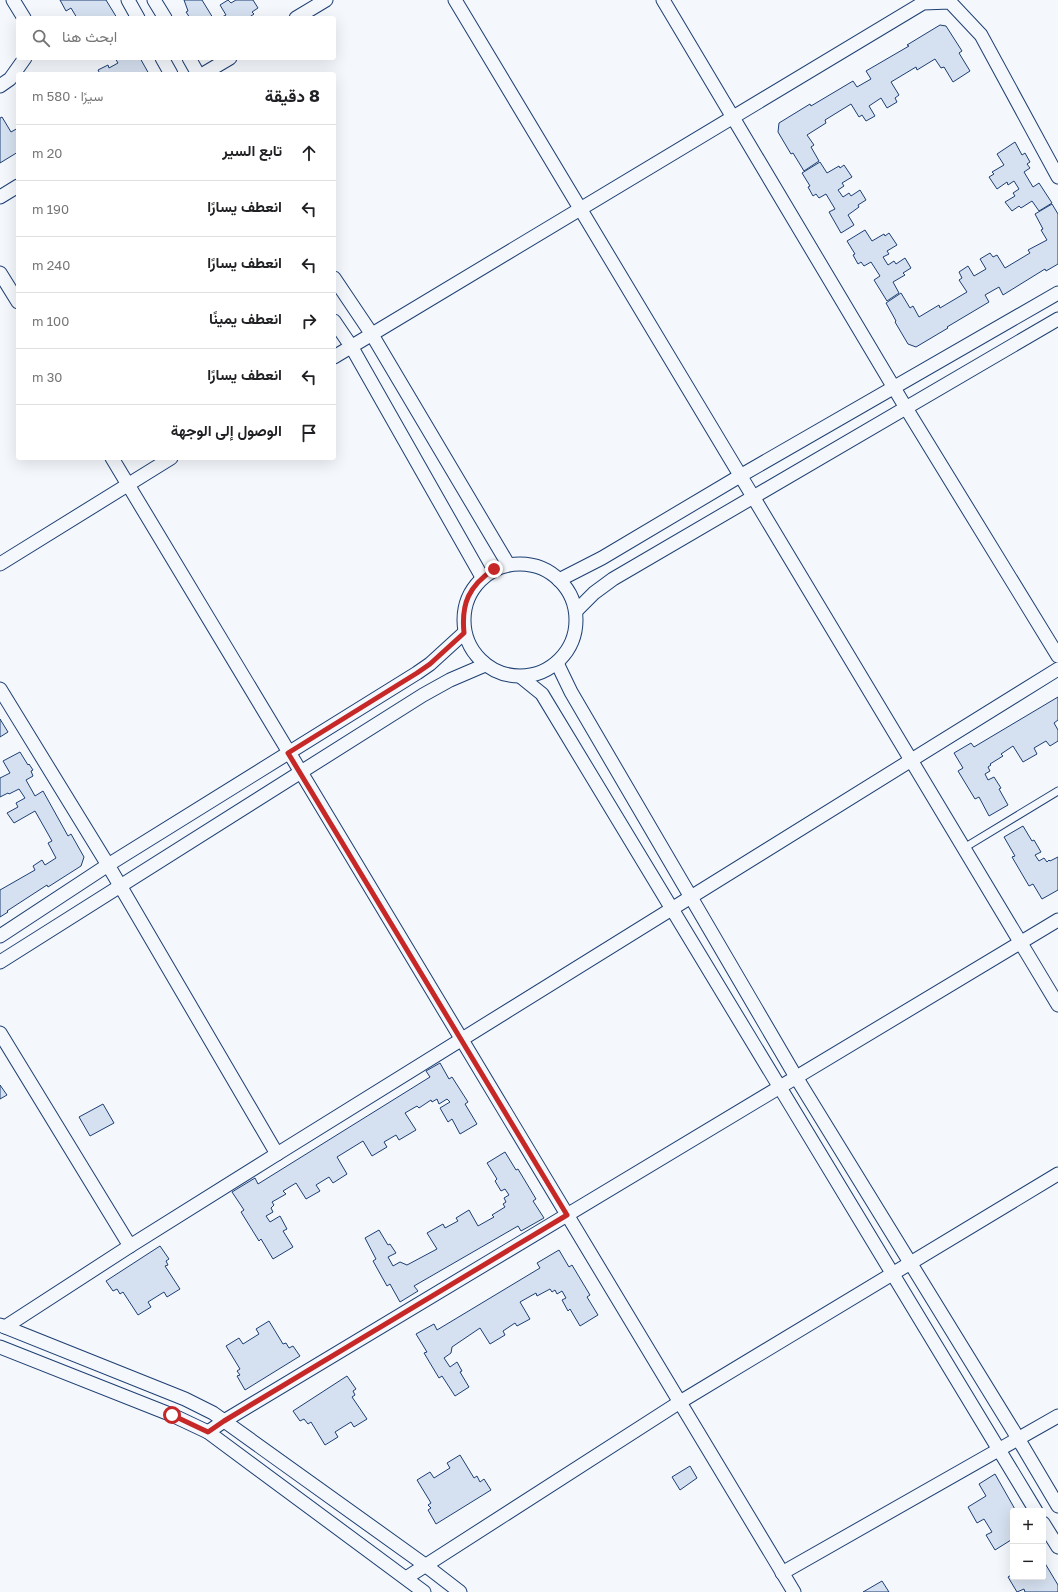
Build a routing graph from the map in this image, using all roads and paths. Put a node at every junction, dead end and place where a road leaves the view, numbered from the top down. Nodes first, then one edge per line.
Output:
1 (13, 0) edge
2 (128, 0) edge
3 (154, 0) edge
4 (326, 0) edge
5 (455, 0) edge
6 (663, 0) edge
7 (23, 16) edge
8 (137, 16) edge
9 (164, 16) edge
10 (299, 16) edge
11 (24, 60) edge
12 (163, 60) edge
13 (190, 60) edge
14 (227, 60) edge
15 (170, 72) edge
16 (197, 72) edge
17 (206, 72) edge
18 (0, 86) edge
19 (733, 116) junction
20 (1058, 178) edge
21 (16, 187) edge
22 (0, 196) edge
23 (580, 209) junction
24 (0, 273) edge
25 (336, 281) edge
26 (1058, 293) edge
27 (16, 299) edge
28 (1058, 319) edge
29 (336, 324) edge
30 (371, 334) junction
31 (351, 346) junction
32 (336, 356) edge
33 (894, 387) junction
34 (906, 408) junction
35 (113, 460) edge
36 (168, 460) edge
37 (740, 476) junction
38 (128, 484) junction
39 (754, 497) junction
40 (0, 564) edge
41 (508, 564) junction
42 (482, 577) junction
43 (559, 580) junction
44 (576, 611) junction
45 (464, 633) junction
46 (1058, 656) edge
47 (557, 663) junction
48 (484, 665) junction
49 (1058, 669) edge
50 (521, 677) junction
51 (0, 689) edge
52 (288, 753) junction
53 (911, 760) junction
54 (300, 772) junction
55 (1058, 791) edge
56 (964, 848) junction
57 (108, 866) junction
58 (120, 886) junction
59 (690, 897) junction
60 (672, 908) junction
61 (1058, 920) edge
62 (0, 936) edge
63 (1020, 943) junction
64 (0, 962) edge
65 (1058, 1005) edge
66 (0, 1033) edge
67 (461, 1039) junction
68 (796, 1077) junction
69 (780, 1087) junction
70 (277, 1154) junction
71 (1058, 1174) edge
72 (567, 1215) junction
73 (130, 1246) junction
74 (910, 1263) junction
75 (893, 1274) junction
76 (2, 1326) edge
77 (0, 1347) edge
78 (680, 1402) junction
79 (1058, 1416) edge
80 (224, 1421) junction
81 (208, 1432) junction
82 (1018, 1440) junction
83 (999, 1450) junction
84 (1058, 1506) edge
85 (1034, 1508) edge
86 (1046, 1528) edge
87 (1058, 1547) edge
88 (425, 1565) junction
89 (782, 1573) junction
90 (406, 1578) junction
91 (424, 1592) edge
92 (460, 1592) edge
93 (794, 1592) edge

1 - 7 street
2 - 8 street
3 - 9 street
4 - 10 street
5 - 23 street
6 - 19 street
11 - 18 street
12 - 15 street
13 - 16 street
14 - 17 street
19 - 20 street
19 - 23 street
19 - 33 street
21 - 22 street
23 - 30 street
23 - 37 street
24 - 27 street
25 - 30 street
26 - 33 street
28 - 34 street
29 - 31 street
30 - 31 street
30 - 41 street
31 - 32 street
31 - 42 street
33 - 34 street
33 - 37 street
34 - 39 street
34 - 46 street
35 - 38 street
36 - 38 street
37 - 39 street
37 - 43 street
38 - 40 street
38 - 52 street
39 - 44 street
39 - 53 street
41 - 42 street
41 - 43 street
42 - 45 street
43 - 44 street
44 - 47 street
45 - 48 street
45 - 52 street
47 - 50 street
47 - 59 street
48 - 50 street
48 - 54 street
49 - 53 street
50 - 60 street
51 - 57 street
52 - 54 street
52 - 57 street
53 - 56 street
53 - 59 street
54 - 58 street
54 - 67 street
55 - 56 lane
56 - 63 street
57 - 58 street
57 - 62 street
58 - 64 street
58 - 70 street
59 - 60 street
59 - 68 street
60 - 67 street
60 - 69 street
61 - 63 street
63 - 65 street
63 - 68 street
66 - 73 street
67 - 70 street
67 - 72 street
68 - 69 street
68 - 74 street
69 - 72 street
69 - 75 street
70 - 73 street
71 - 74 street
72 - 78 street
72 - 80 street
73 - 76 street
74 - 75 street
74 - 82 street
75 - 78 street
75 - 83 street
76 - 80 street
77 - 81 street
78 - 88 street
78 - 89 street
79 - 82 street
80 - 81 street
80 - 88 street
81 - 90 street
82 - 83 street
82 - 84 street
83 - 85 street
83 - 89 street
86 - 87 street
88 - 90 street
88 - 92 street
89 - 93 street
90 - 91 street

